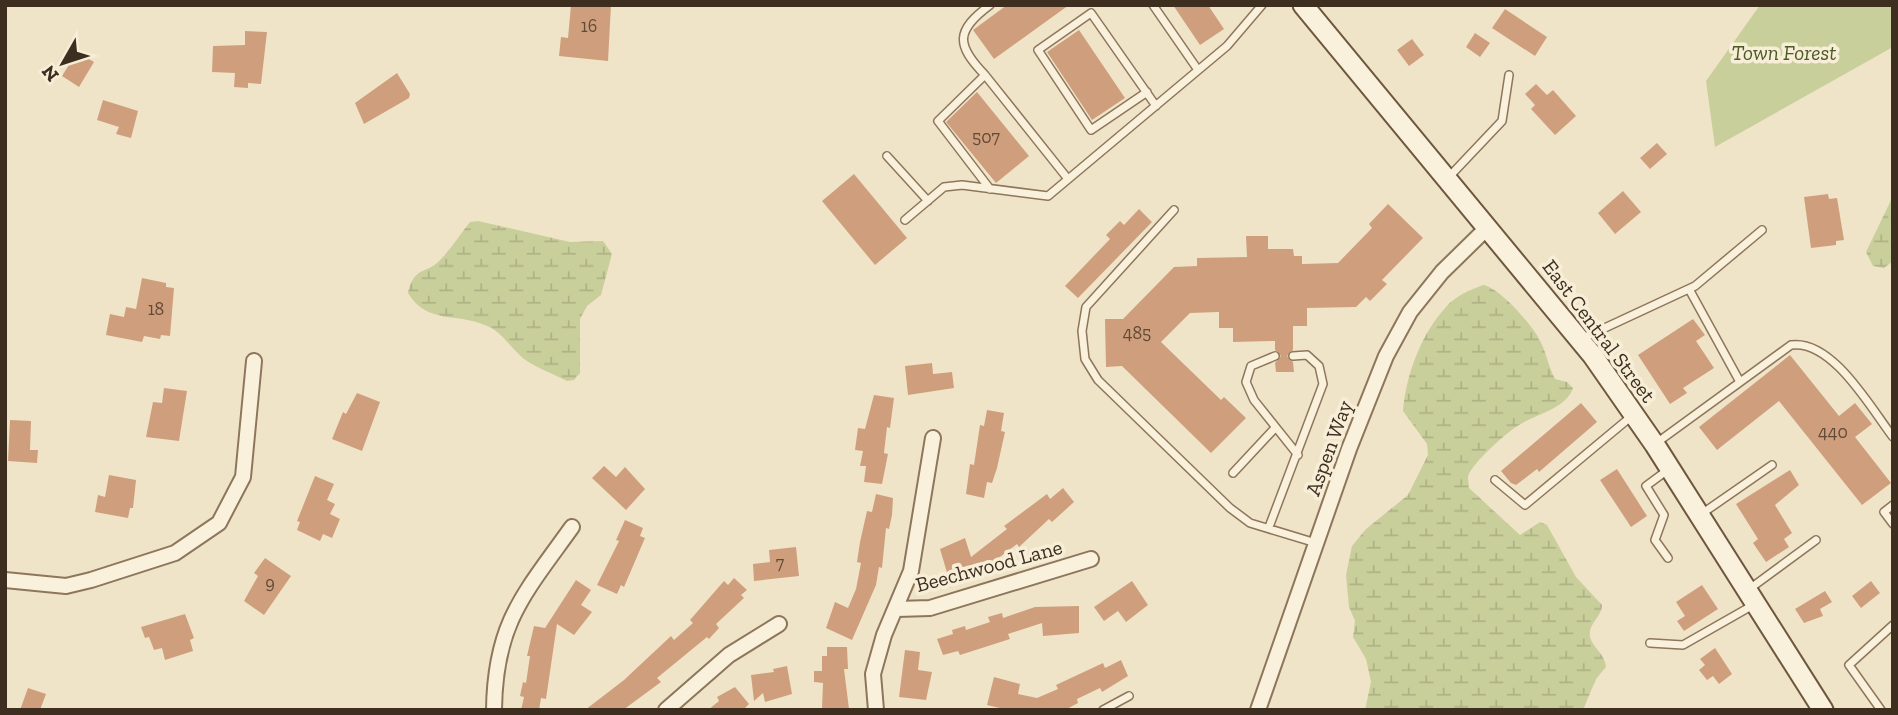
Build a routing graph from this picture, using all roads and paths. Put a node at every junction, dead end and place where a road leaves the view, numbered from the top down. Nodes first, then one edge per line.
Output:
1 (990, 5) edge
2 (1153, 5) edge
3 (1262, 5) edge
4 (1303, 5) edge
5 (1198, 70) junction
6 (985, 75) junction
7 (1509, 75) dead end
8 (1147, 92) junction
9 (1156, 106) junction
10 (887, 156) dead end
11 (1068, 179) junction
12 (1448, 179) junction
13 (990, 189) junction
14 (928, 201) junction
15 (1174, 210) dead end
16 (905, 220) dead end
17 (1488, 228) junction
18 (1762, 230) dead end
19 (1689, 289) junction
20 (1580, 339) junction
21 (1275, 356) dead end
22 (1293, 356) dead end
23 (254, 361) dead end
24 (1740, 382) junction
25 (1634, 415) junction
26 (1275, 428) junction
27 (1893, 437) edge
28 (933, 438) dead end
29 (1655, 445) junction
30 (1298, 455) junction
31 (1772, 465) dead end
32 (1670, 468) junction
33 (1233, 472) dead end
34 (1494, 480) dead end
35 (1893, 505) edge
36 (1699, 515) junction
37 (1893, 523) edge
38 (572, 527) dead end
39 (1269, 527) junction
40 (1816, 540) dead end
41 (1317, 544) junction
42 (1668, 558) dead end
43 (1091, 559) dead end
44 (5, 580) edge
45 (1752, 597) junction
46 (897, 609) junction
47 (779, 624) dead end
48 (1893, 625) edge
49 (1650, 643) dead end
50 (1129, 696) dead end
51 (494, 710) edge
52 (666, 710) edge
53 (876, 710) edge
54 (1103, 710) edge
55 (1258, 710) edge
56 (1824, 710) edge
57 (1881, 710) edge

1 - 6 lane
2 - 5 lane
3 - 5 lane
4 - 12 main road, East Central Street
5 - 9 lane
6 - 11 lane
6 - 13 lane
7 - 12 lane
8 - 8 lane
8 - 9 lane
9 - 11 lane
10 - 14 lane
11 - 13 lane
12 - 17 main road, East Central Street
13 - 14 lane
14 - 16 lane
15 - 39 lane
17 - 20 main road, East Central Street
17 - 41 street, Aspen Way
18 - 19 lane
19 - 20 lane
19 - 24 lane
20 - 25 main road, East Central Street
21 - 26 lane
22 - 30 lane
23 - 44 street
24 - 27 lane
24 - 29 lane
25 - 29 main road, East Central Street
25 - 34 lane
26 - 30 lane
26 - 33 lane
28 - 46 street
29 - 32 main road, East Central Street
30 - 39 lane
31 - 36 lane
32 - 36 main road, East Central Street
32 - 42 lane
35 - 37 lane
36 - 45 main road, East Central Street
38 - 51 street
39 - 41 lane
40 - 45 lane
41 - 55 street, Aspen Way
43 - 46 street, Beechwood Lane
45 - 49 lane
45 - 56 main road, East Central Street
46 - 53 street
47 - 52 street
48 - 57 lane
50 - 54 lane

